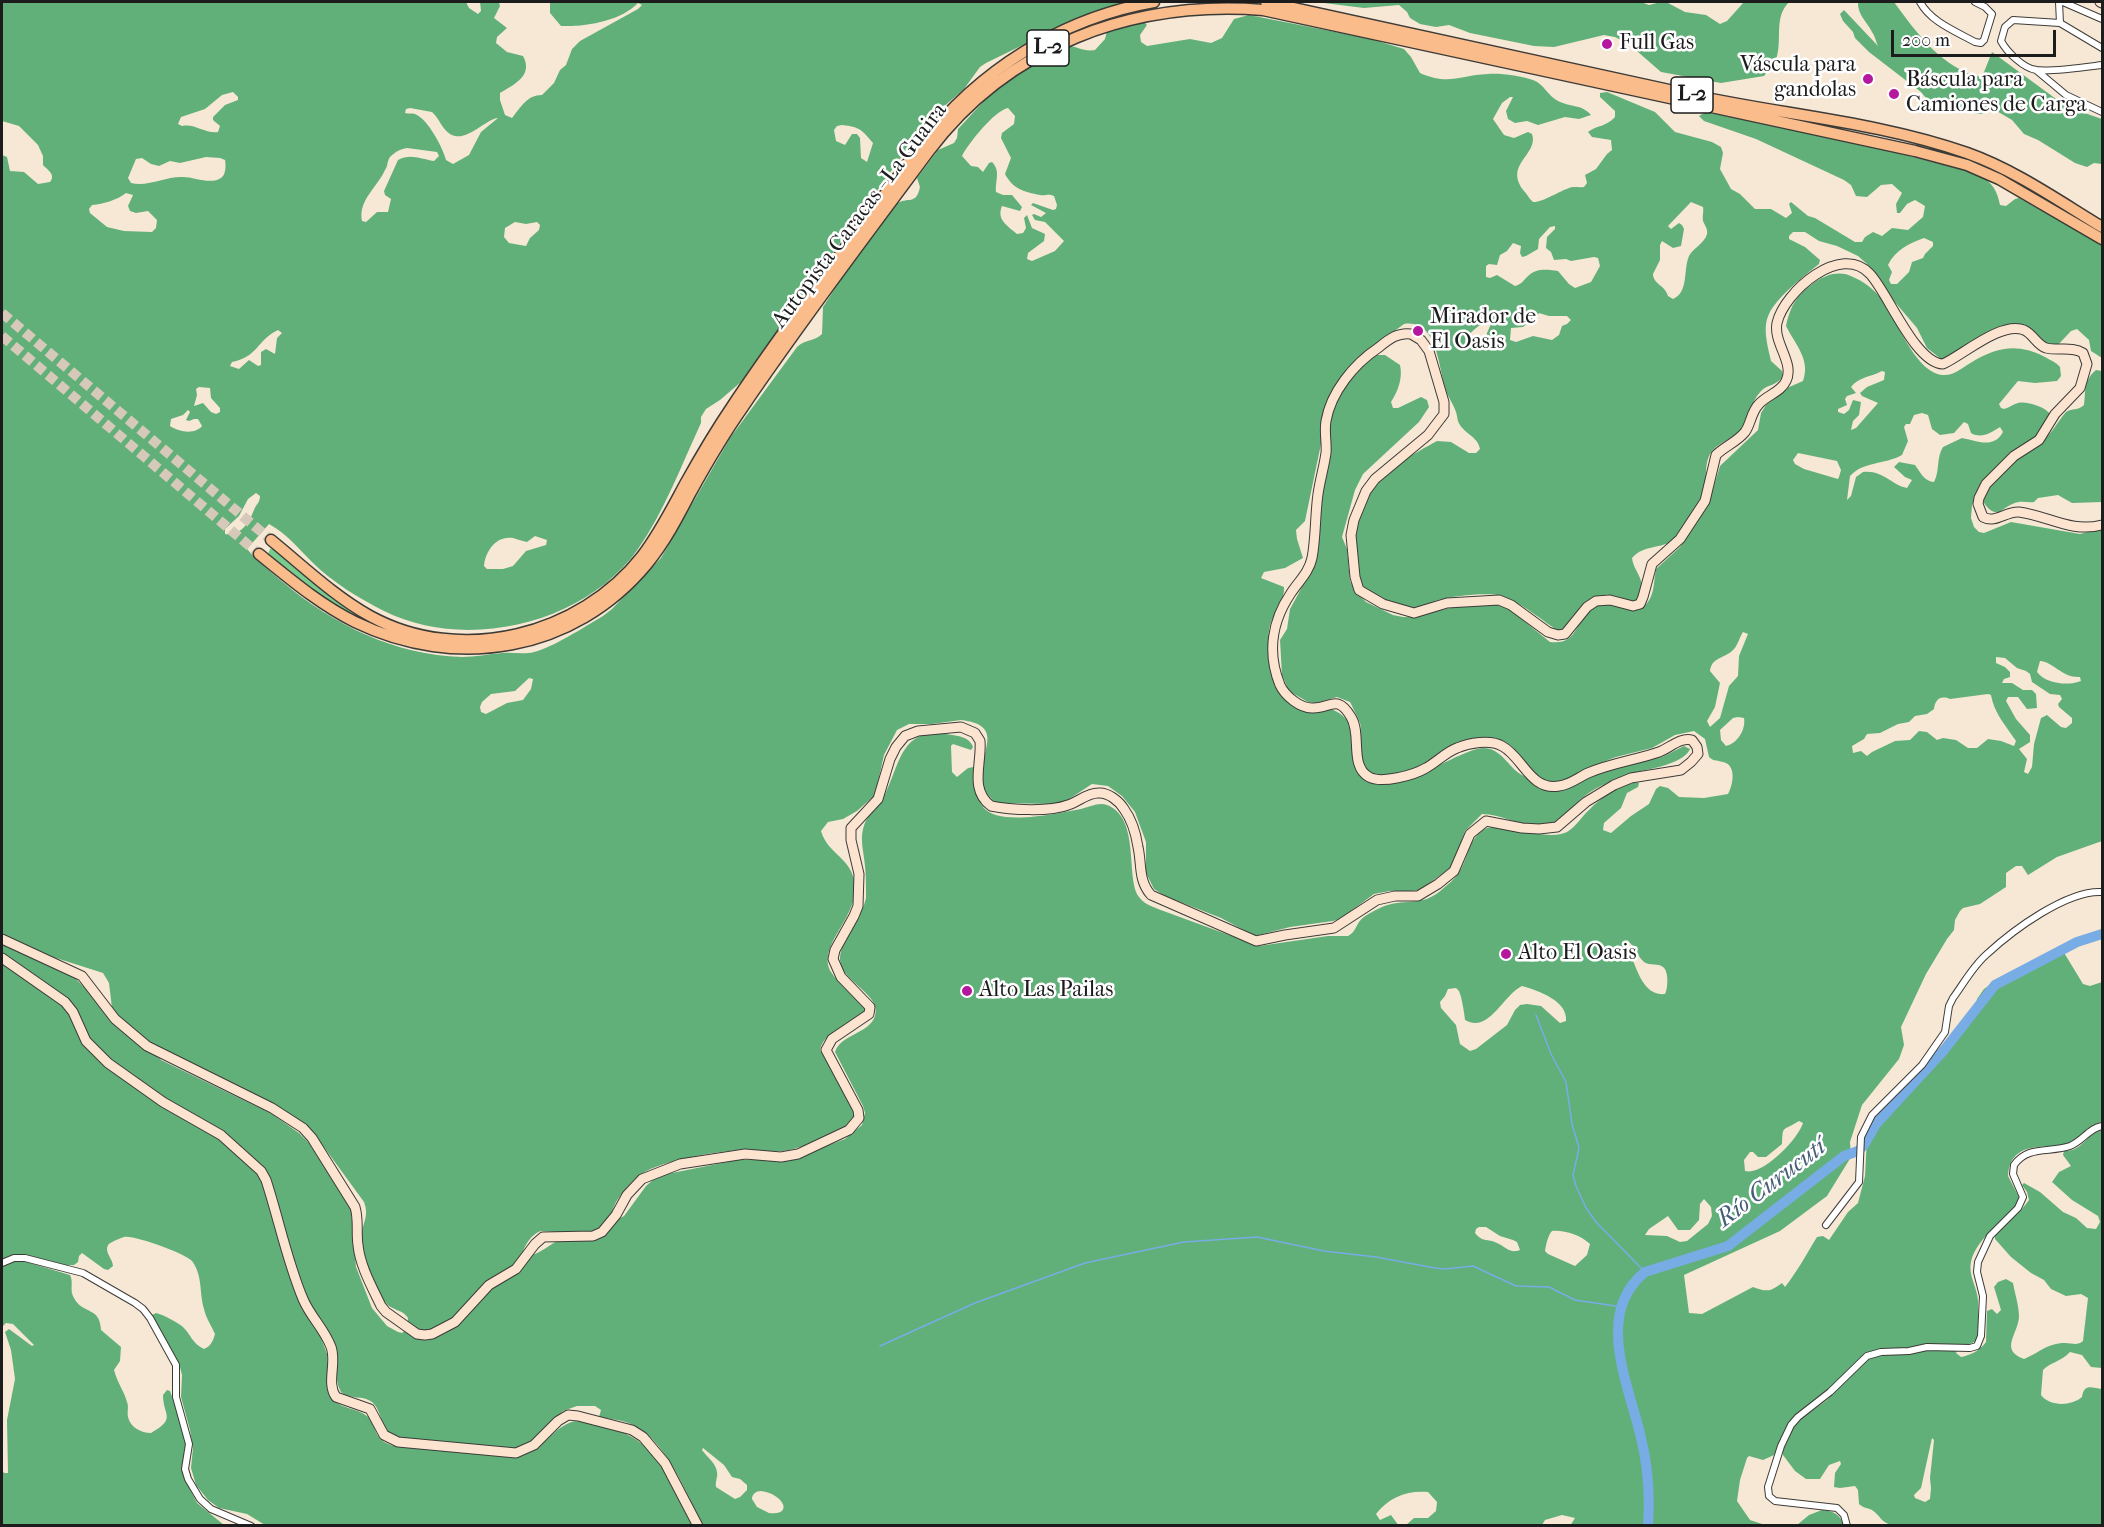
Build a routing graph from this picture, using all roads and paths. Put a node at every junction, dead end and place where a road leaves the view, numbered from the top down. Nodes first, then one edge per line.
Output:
1 (1154, 2) edge
2 (1266, 2) edge
3 (1920, 2) edge
4 (1975, 2) edge
5 (2058, 2) edge
6 (2063, 2) edge
7 (2103, 20) edge
8 (2060, 23) junction
9 (2103, 48) edge
10 (2103, 65) edge
11 (2036, 70) junction
12 (2103, 112) edge
13 (2103, 227) edge
14 (2103, 239) edge
15 (2103, 525) edge
16 (271, 540) tunnel mouth
17 (259, 554) tunnel mouth
18 (2103, 892) edge
19 (2, 939) edge
20 (2, 958) edge
21 (2103, 1126) edge
22 (1826, 1225) dead end
23 (2, 1263) edge
24 (251, 1526) edge
25 (698, 1526) edge
26 (1847, 1526) edge

1 - 16 highway, Autopista Caracas - La Guaira / L-2
2 - 13 highway, L-2
3 - 4 street
5 - 8 street
6 - 7 street
8 - 9 street
8 - 11 street
10 - 11 street
11 - 12 street
14 - 17 highway, Autopista Caracas - La Guaira / L-2
15 - 19 main road
18 - 22 street
20 - 25 main road
21 - 26 street
23 - 24 street

